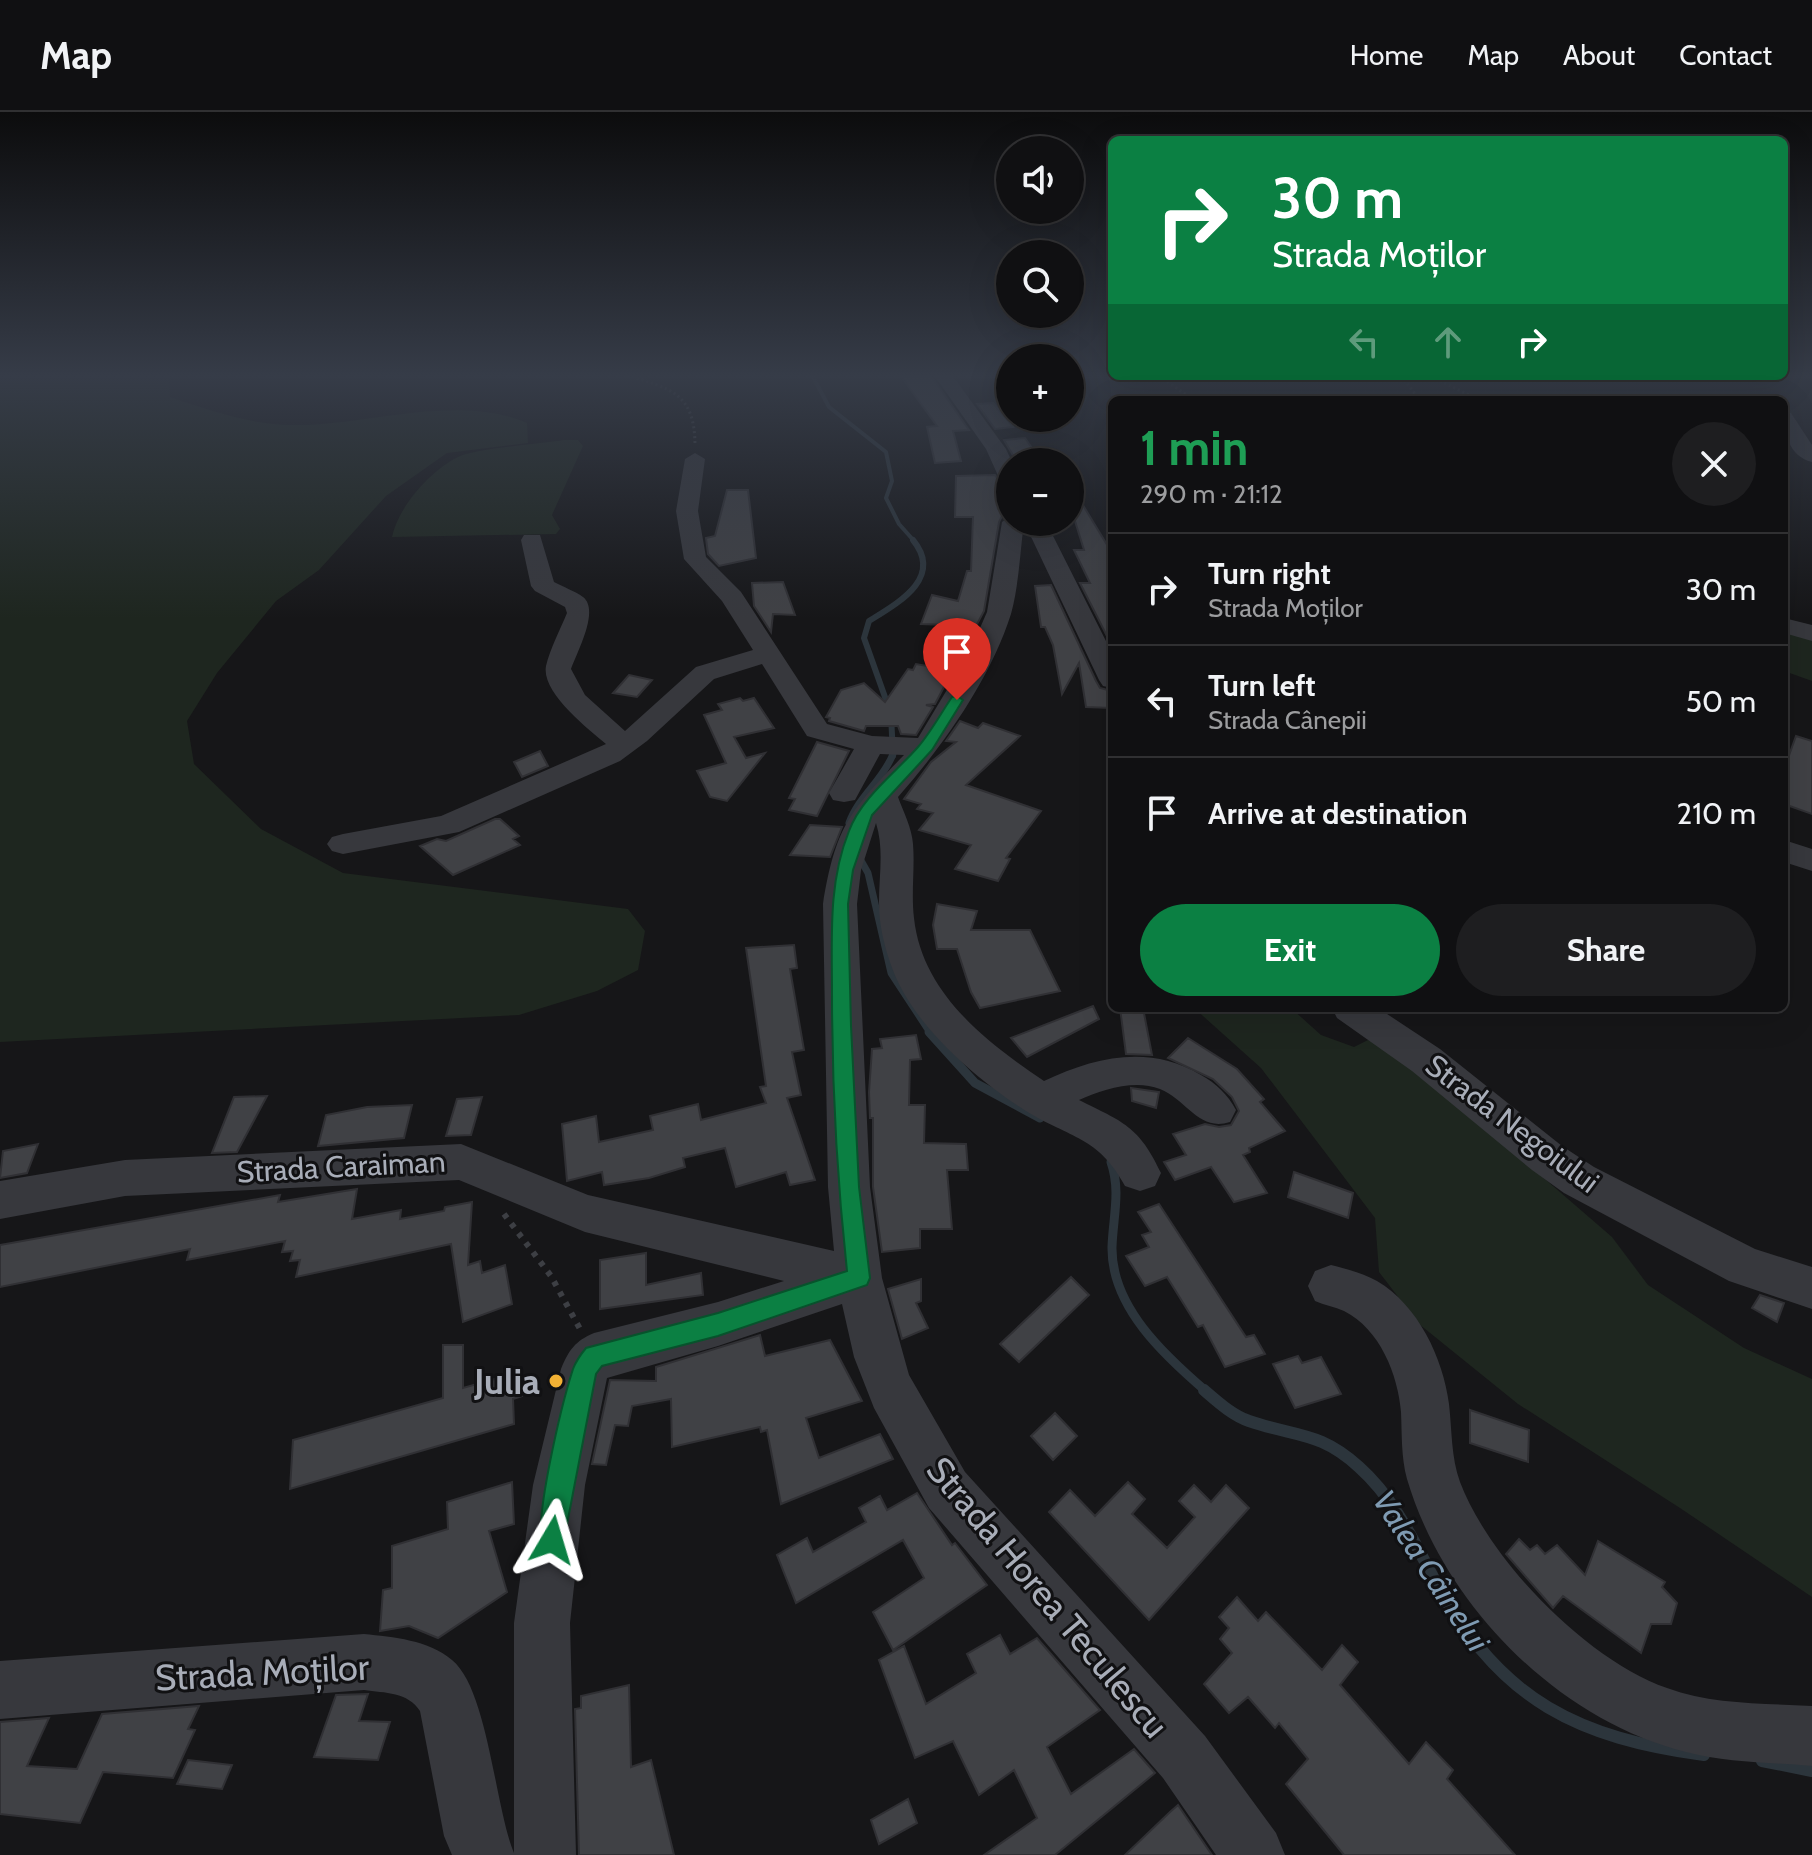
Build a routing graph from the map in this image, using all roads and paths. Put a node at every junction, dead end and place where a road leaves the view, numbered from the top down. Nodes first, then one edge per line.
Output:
1 (695, 459) edge
2 (1011, 536) edge
3 (1042, 536) edge
4 (532, 540) dead end
5 (1788, 626) edge
6 (1812, 633) edge
7 (766, 654) junction
8 (1108, 672) edge
9 (624, 745) junction
10 (871, 745) junction
11 (927, 747) junction
12 (844, 793) dead end
13 (882, 795) junction
14 (343, 844) dead end
15 (1788, 852) edge
16 (1812, 860) edge
17 (1356, 1012) edge
18 (1041, 1100) junction
19 (1216, 1110) dead end
20 (482, 1170) junction
21 (1140, 1173) dead end
22 (0, 1200) edge
23 (859, 1278) junction
24 (1331, 1286) dead end
25 (1812, 1288) edge
26 (594, 1356) junction
27 (0, 1690) edge
28 (1812, 1736) edge
29 (483, 1855) edge
30 (545, 1855) edge
31 (1254, 1855) edge

1 - 7 street
2 - 11 street, Strada Horea Teculescu
3 - 8 street
4 - 9 street
5 - 6 street
7 - 9 street
7 - 10 street
9 - 14 street
10 - 11 street
10 - 12 street
11 - 13 street, Strada Horea Teculescu
13 - 18 street
13 - 23 street, Strada Horea Teculescu
15 - 16 street
17 - 25 street, Strada Negoiului
18 - 19 street
18 - 21 street
20 - 22 street, Strada Caraiman
20 - 23 street, Strada Caraiman
20 - 26 path
23 - 26 street
23 - 31 street, Strada Horea Teculescu
24 - 28 street
26 - 30 street
27 - 29 street, Strada Moților

